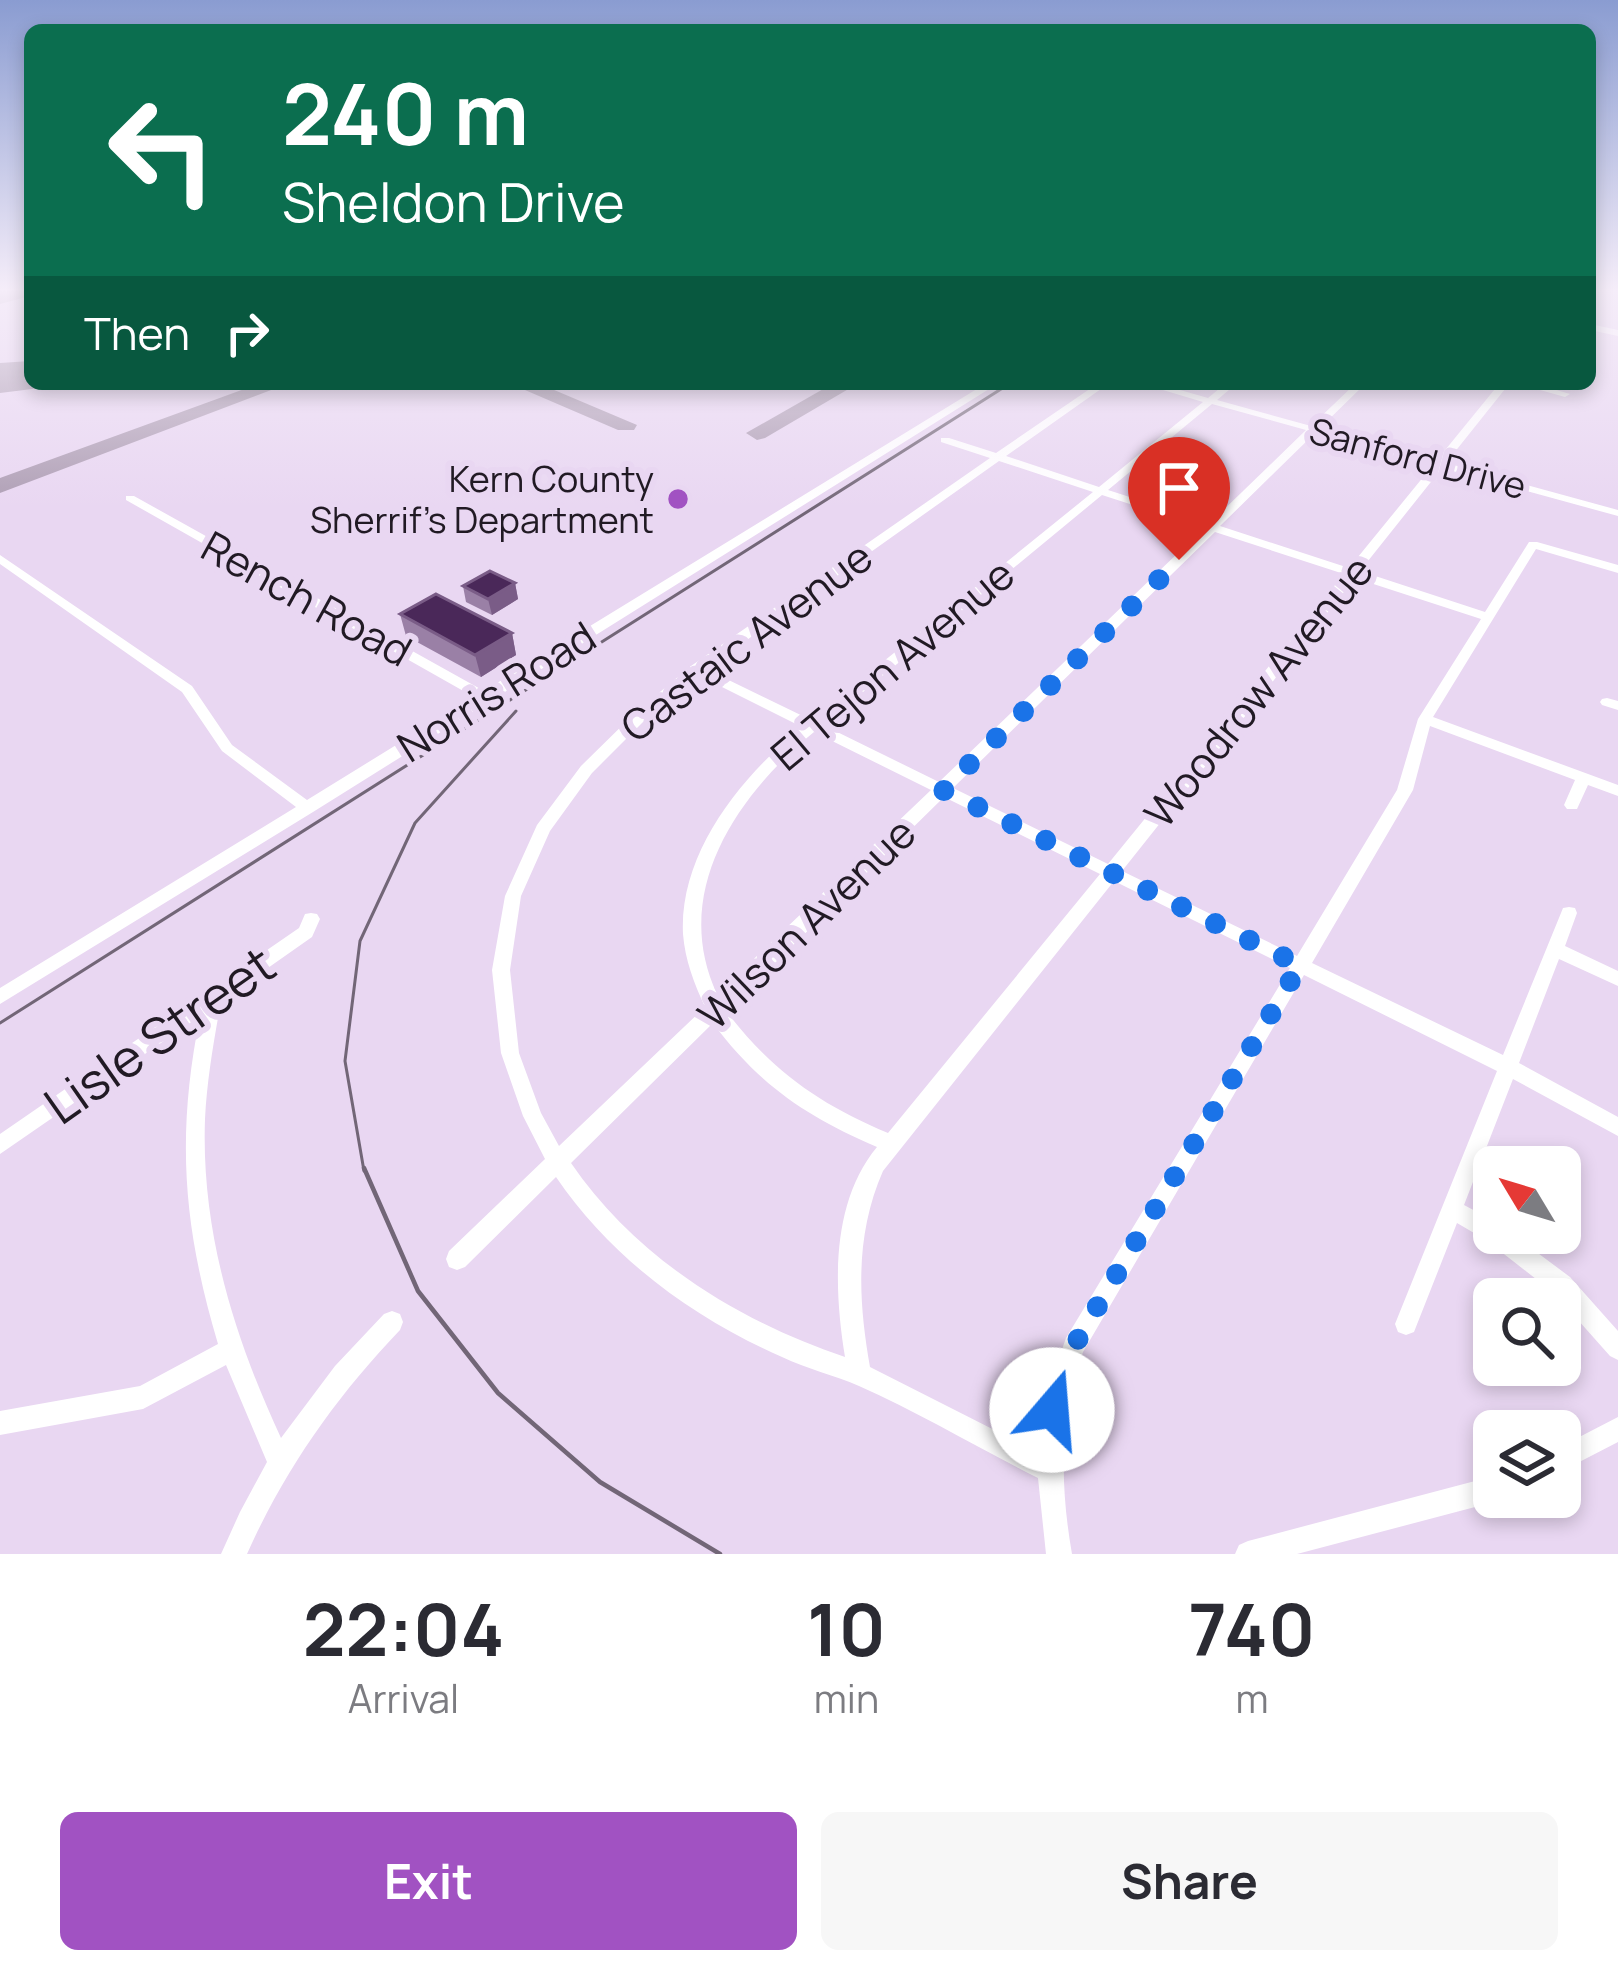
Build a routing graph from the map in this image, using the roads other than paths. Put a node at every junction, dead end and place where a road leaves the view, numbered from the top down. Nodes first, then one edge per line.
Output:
1 (982, 390) edge
2 (1093, 390) edge
3 (1170, 390) edge
4 (1224, 390) edge
5 (1354, 390) edge
6 (1499, 390) edge
7 (1549, 390) edge
8 (1565, 394) dead end
9 (1210, 401) junction
10 (1314, 430) junction
11 (945, 440) dead end
12 (997, 457) junction
13 (1440, 464) junction
14 (1100, 490) junction
15 (130, 498) dead end
16 (1618, 513) edge
17 (1213, 527) junction
18 (0, 559) edge
19 (1618, 569) edge
20 (1352, 573) junction
21 (1488, 617) junction
22 (696, 669) junction
23 (485, 698) junction
24 (1425, 718) junction
25 (812, 726) junction
26 (1583, 778) junction
27 (943, 790) junction
28 (1618, 791) edge
29 (1572, 805) dead end
30 (308, 808) junction
31 (1112, 872) junction
32 (1569, 913) dead end
33 (311, 919) dead end
34 (1554, 950) junction
35 (1300, 965) junction
36 (1618, 979) edge
37 (0, 997) edge
38 (213, 997) junction
39 (716, 1010) junction
40 (1508, 1067) junction
41 (1618, 1127) edge
42 (891, 1144) junction
43 (0, 1145) edge
44 (558, 1162) junction
45 (1451, 1209) junction
46 (1473, 1221) edge
47 (1521, 1254) edge
48 (457, 1259) dead end
49 (392, 1322) dead end
50 (1406, 1324) dead end
51 (1618, 1348) edge
52 (230, 1351) junction
53 (860, 1374) junction
54 (0, 1423) edge
55 (1618, 1429) edge
56 (1581, 1449) edge
57 (279, 1460) junction
58 (1048, 1470) junction
59 (1473, 1495) edge
60 (234, 1554) edge
61 (1059, 1554) edge
62 (1249, 1554) edge

1 - 23 street, Norris Road
2 - 12 street, Castaic Avenue
3 - 9 street, Sanford Drive
4 - 9 street, El Tejon Avenue
5 - 10 street, Wilson Avenue
6 - 13 street, Woodrow Avenue
7 - 8 street
9 - 10 street, Sanford Drive
9 - 14 street, El Tejon Avenue
10 - 13 street, Sanford Drive
10 - 17 street, Wilson Avenue
11 - 12 street
12 - 14 street
12 - 22 street, Castaic Avenue
13 - 16 street, Sanford Drive
13 - 20 street, Woodrow Avenue
14 - 17 street
14 - 25 street, El Tejon Avenue
15 - 23 street, Rench Road
17 - 20 street
17 - 27 street, Wilson Avenue
18 - 30 street
19 - 21 street
20 - 21 street
20 - 31 street, Woodrow Avenue
21 - 24 street
22 - 25 street
22 - 44 street, Castaic Avenue
23 - 30 street, Norris Road
24 - 26 street
24 - 35 street
25 - 27 street
25 - 39 street, El Tejon Avenue
26 - 28 street
26 - 29 street
27 - 31 street
27 - 39 street, Wilson Avenue
30 - 37 street, Norris Road
31 - 35 street
31 - 42 street, Woodrow Avenue
32 - 34 street
33 - 38 street, Lisle Street
34 - 36 street
34 - 40 street
35 - 40 street
35 - 58 street
38 - 43 street, Lisle Street
38 - 52 street
39 - 42 street, El Tejon Avenue
39 - 44 street, Wilson Avenue
40 - 41 street
40 - 45 street
42 - 53 street, Woodrow Avenue
44 - 48 street, Wilson Avenue
44 - 53 street, Castaic Avenue
45 - 46 street
45 - 50 street
47 - 51 street
49 - 57 street
52 - 54 street
52 - 57 street
53 - 58 street, Castaic Avenue
55 - 56 street
57 - 60 street
58 - 61 street
59 - 62 street

